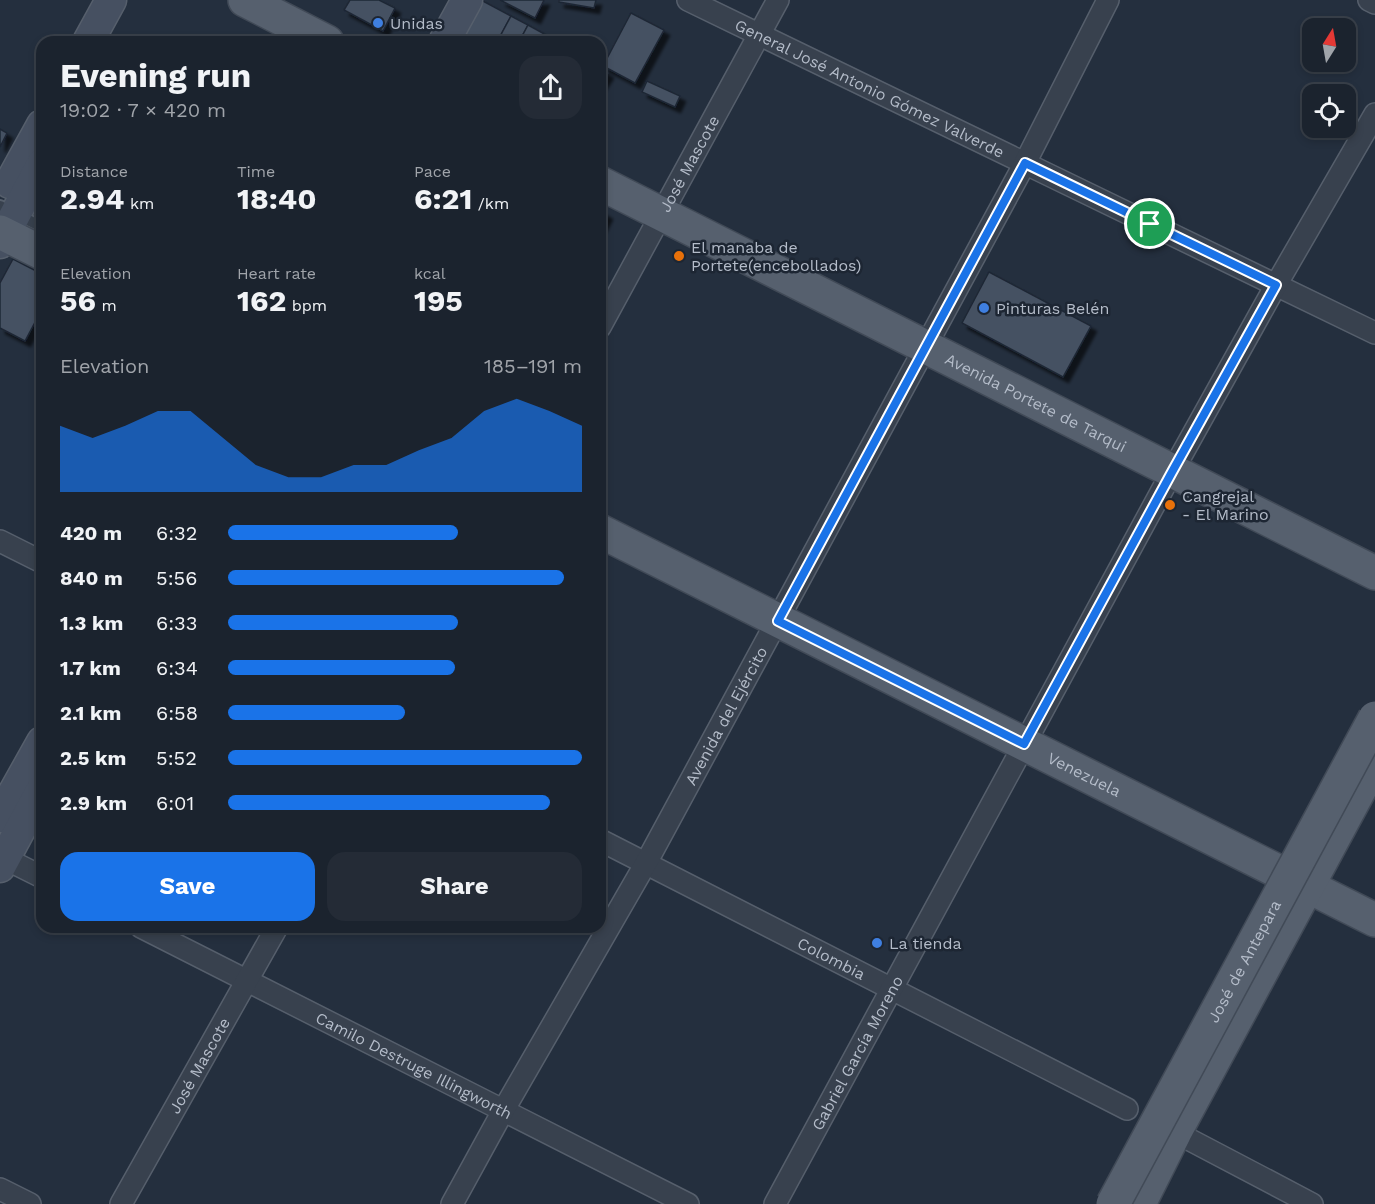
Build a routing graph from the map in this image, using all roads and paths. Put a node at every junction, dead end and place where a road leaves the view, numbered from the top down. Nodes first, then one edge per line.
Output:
1 (111, 0) edge
2 (130, 0) edge
3 (245, 0) edge
4 (448, 0) edge
5 (467, 0) edge
6 (688, 0) edge
7 (778, 0) edge
8 (1108, 0) edge
9 (1370, 0) edge
10 (1375, 3) edge
11 (759, 35) junction
12 (91, 36) edge
13 (111, 36) edge
14 (315, 36) edge
15 (428, 36) edge
16 (447, 36) edge
17 (1375, 114) edge
18 (36, 140) edge
19 (1025, 163) junction
20 (36, 174) edge
21 (606, 186) edge
22 (660, 214) junction
23 (3, 222) edge
24 (36, 226) edge
25 (36, 248) edge
26 (1276, 285) junction
27 (606, 316) edge
28 (1375, 333) edge
29 (926, 347) junction
30 (1172, 472) junction
31 (606, 534) edge
32 (0, 541) edge
33 (36, 559) edge
34 (1375, 573) edge
35 (778, 621) junction
36 (1375, 718) edge
37 (1024, 744) junction
38 (36, 752) edge
39 (1375, 761) edge
40 (36, 800) edge
41 (0, 817) edge
42 (606, 843) edge
43 (2, 860) edge
44 (646, 863) junction
45 (36, 874) edge
46 (1307, 886) junction
47 (1375, 920) edge
48 (606, 932) edge
49 (153, 933) edge
50 (274, 933) edge
51 (605, 933) edge
52 (247, 980) junction
53 (892, 988) junction
54 (1126, 1109) dead end
55 (503, 1110) junction
56 (1175, 1132) junction
57 (0, 1189) edge
58 (30, 1204) edge
59 (121, 1204) edge
60 (452, 1204) edge
61 (688, 1204) edge
62 (775, 1204) edge
63 (1113, 1204) edge
64 (1139, 1204) edge
65 (1312, 1204) edge

1 - 12 main road
2 - 13 main road
3 - 14 main road
4 - 15 main road
5 - 16 main road
6 - 11 street, General José Antonio Gómez Valverde
7 - 11 street, José Mascote
8 - 19 street, Avenida del Ejército
9 - 10 street
11 - 19 street, General José Antonio Gómez Valverde
11 - 22 street, José Mascote
17 - 26 street, Gabriel García Moreno
18 - 23 main road
19 - 26 street, General José Antonio Gómez Valverde
19 - 29 street, Avenida del Ejército
20 - 23 main road
21 - 22 main road, Avenida Portete de Tarqui
22 - 27 street, José Mascote
22 - 29 main road, Avenida Portete de Tarqui
23 - 24 lane
23 - 25 main road
26 - 28 street, General José Antonio Gómez Valverde
26 - 30 street, Gabriel García Moreno
29 - 30 main road, Avenida Portete de Tarqui
29 - 35 street, Avenida del Ejército
30 - 34 main road, Avenida Portete de Tarqui
30 - 37 street, Gabriel García Moreno
31 - 35 main road, Venezuela
32 - 33 street
35 - 37 main road, Venezuela
35 - 44 street, Avenida del Ejército
36 - 63 main road, José de Antepara, bridge
37 - 46 main road, Venezuela
37 - 53 street, Gabriel García Moreno
38 - 41 main road
39 - 46 main road, José de Antepara
40 - 43 main road
42 - 44 street, Colombia
43 - 45 street
44 - 48 street, Avenida del Ejército
44 - 53 street, Colombia
46 - 47 main road, Venezuela
46 - 56 main road, José de Antepara
49 - 52 street, Camilo Destruge Illingworth
50 - 52 street, José Mascote
51 - 55 street, Avenida del Ejército
52 - 55 street, Camilo Destruge Illingworth
52 - 59 street, José Mascote
53 - 54 street, Colombia
53 - 62 street, Gabriel García Moreno
55 - 60 street, Avenida del Ejército
55 - 61 street, Camilo Destruge Illingworth
56 - 64 main road, José de Antepara
56 - 65 street
57 - 58 street

